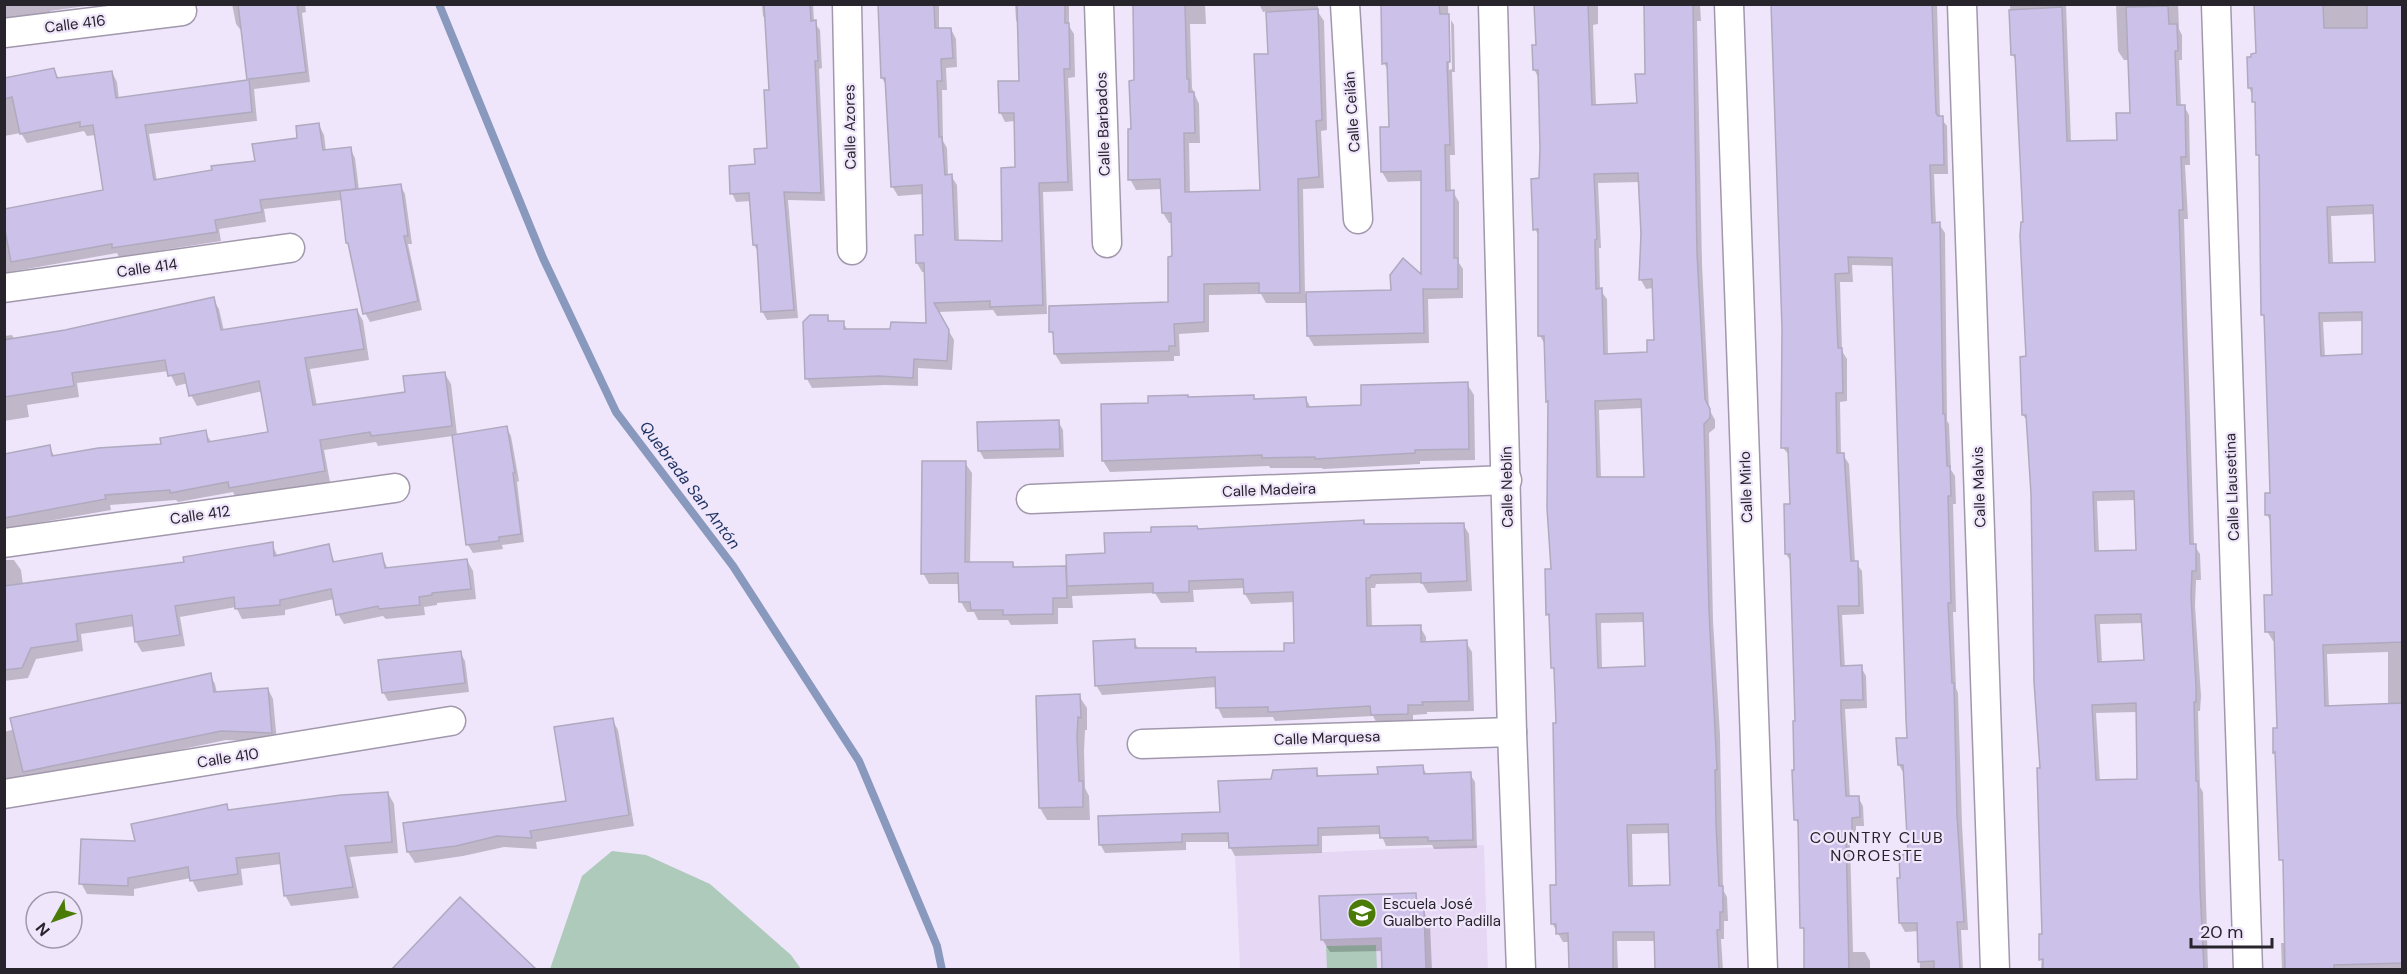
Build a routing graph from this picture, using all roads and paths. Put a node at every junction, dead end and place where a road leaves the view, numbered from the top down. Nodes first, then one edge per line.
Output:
1 (847, 4) edge
2 (1099, 4) edge
3 (1345, 4) edge
4 (1493, 4) edge
5 (1729, 4) edge
6 (1962, 4) edge
7 (2216, 4) edge
8 (182, 11) dead end
9 (4, 33) edge
10 (1358, 219) dead end
11 (1107, 243) dead end
12 (290, 248) dead end
13 (852, 250) dead end
14 (4, 288) edge
15 (1507, 480) junction
16 (396, 488) dead end
17 (1031, 499) dead end
18 (4, 543) edge
19 (451, 721) dead end
20 (1512, 732) junction
21 (1142, 744) dead end
22 (4, 794) edge
23 (1521, 969) edge
24 (1763, 969) edge
25 (1995, 969) edge
26 (2248, 969) edge

1 - 13 street, Calle Azores
2 - 11 street, Calle Barbados
3 - 10 street, Calle Ceilán
4 - 15 street, Calle Neblín
5 - 24 street, Calle Mirlo
6 - 25 street, Calle Malvis
7 - 26 street, Calle Llausetina
8 - 9 street, Calle 416
12 - 14 street, Calle 414
15 - 17 street, Calle Madeira
15 - 20 street, Calle Neblín
16 - 18 street, Calle 412
19 - 22 street, Calle 410
20 - 21 street, Calle Marquesa
20 - 23 street, Calle Neblín

